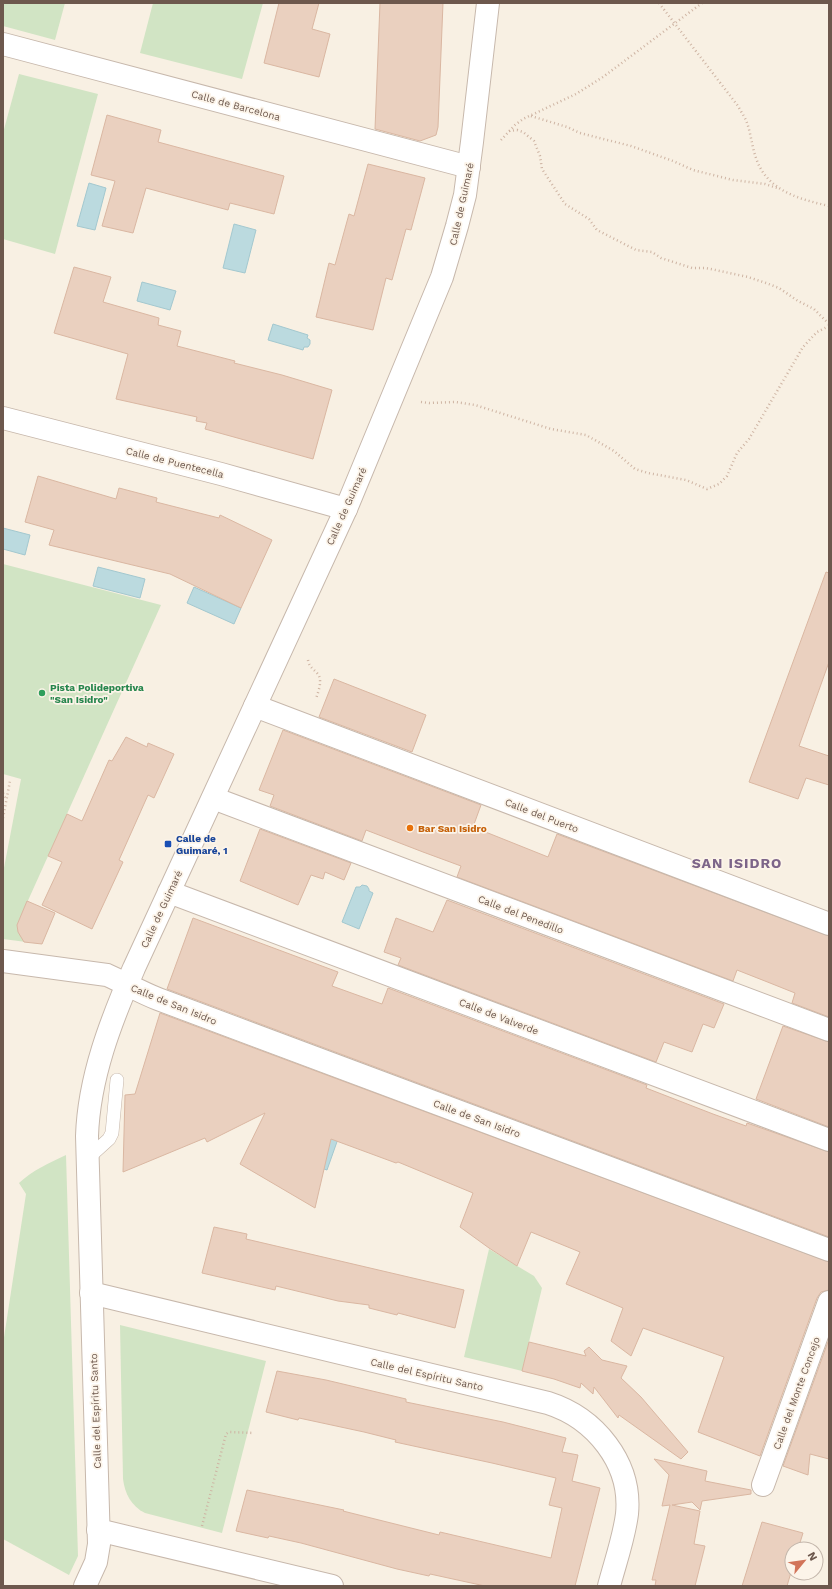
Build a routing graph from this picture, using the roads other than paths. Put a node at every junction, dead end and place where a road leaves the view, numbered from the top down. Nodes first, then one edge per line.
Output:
1 (488, 3) edge
2 (3, 44) edge
3 (469, 167) junction
4 (3, 418) edge
5 (346, 509) junction
6 (255, 706) junction
7 (213, 798) junction
8 (169, 892) junction
9 (829, 924) edge
10 (3, 961) edge
11 (127, 985) junction
12 (829, 1030) edge
13 (117, 1080) dead end
14 (829, 1140) edge
15 (88, 1158) junction
16 (829, 1250) edge
17 (91, 1293) junction
18 (829, 1302) edge
19 (763, 1485) dead end
20 (98, 1530) junction
21 (85, 1586) edge
22 (332, 1586) edge
23 (609, 1586) edge

1 - 3 street, Calle de Guimaré
2 - 3 street, Calle de Barcelona
3 - 5 street, Calle de Guimaré
4 - 5 street, Calle de Puentecella
5 - 6 street, Calle de Guimaré
6 - 7 street, Calle de Guimaré
6 - 9 street, Calle del Puerto
7 - 8 street, Calle de Guimaré
7 - 12 street, Calle del Penedillo
8 - 11 street, Calle de Guimaré
8 - 14 street, Calle de Valverde
10 - 11 street, Calle de San Isidro
11 - 15 street, Calle del Espíritu Santo
11 - 16 street, Calle de San Isidro
13 - 15 lane
15 - 17 street, Calle del Espíritu Santo
17 - 20 street, Calle del Espíritu Santo
17 - 23 street, Calle del Espíritu Santo
18 - 19 street, Calle del Monte Concejo
20 - 21 street, Calle del Espíritu Santo
20 - 22 street

